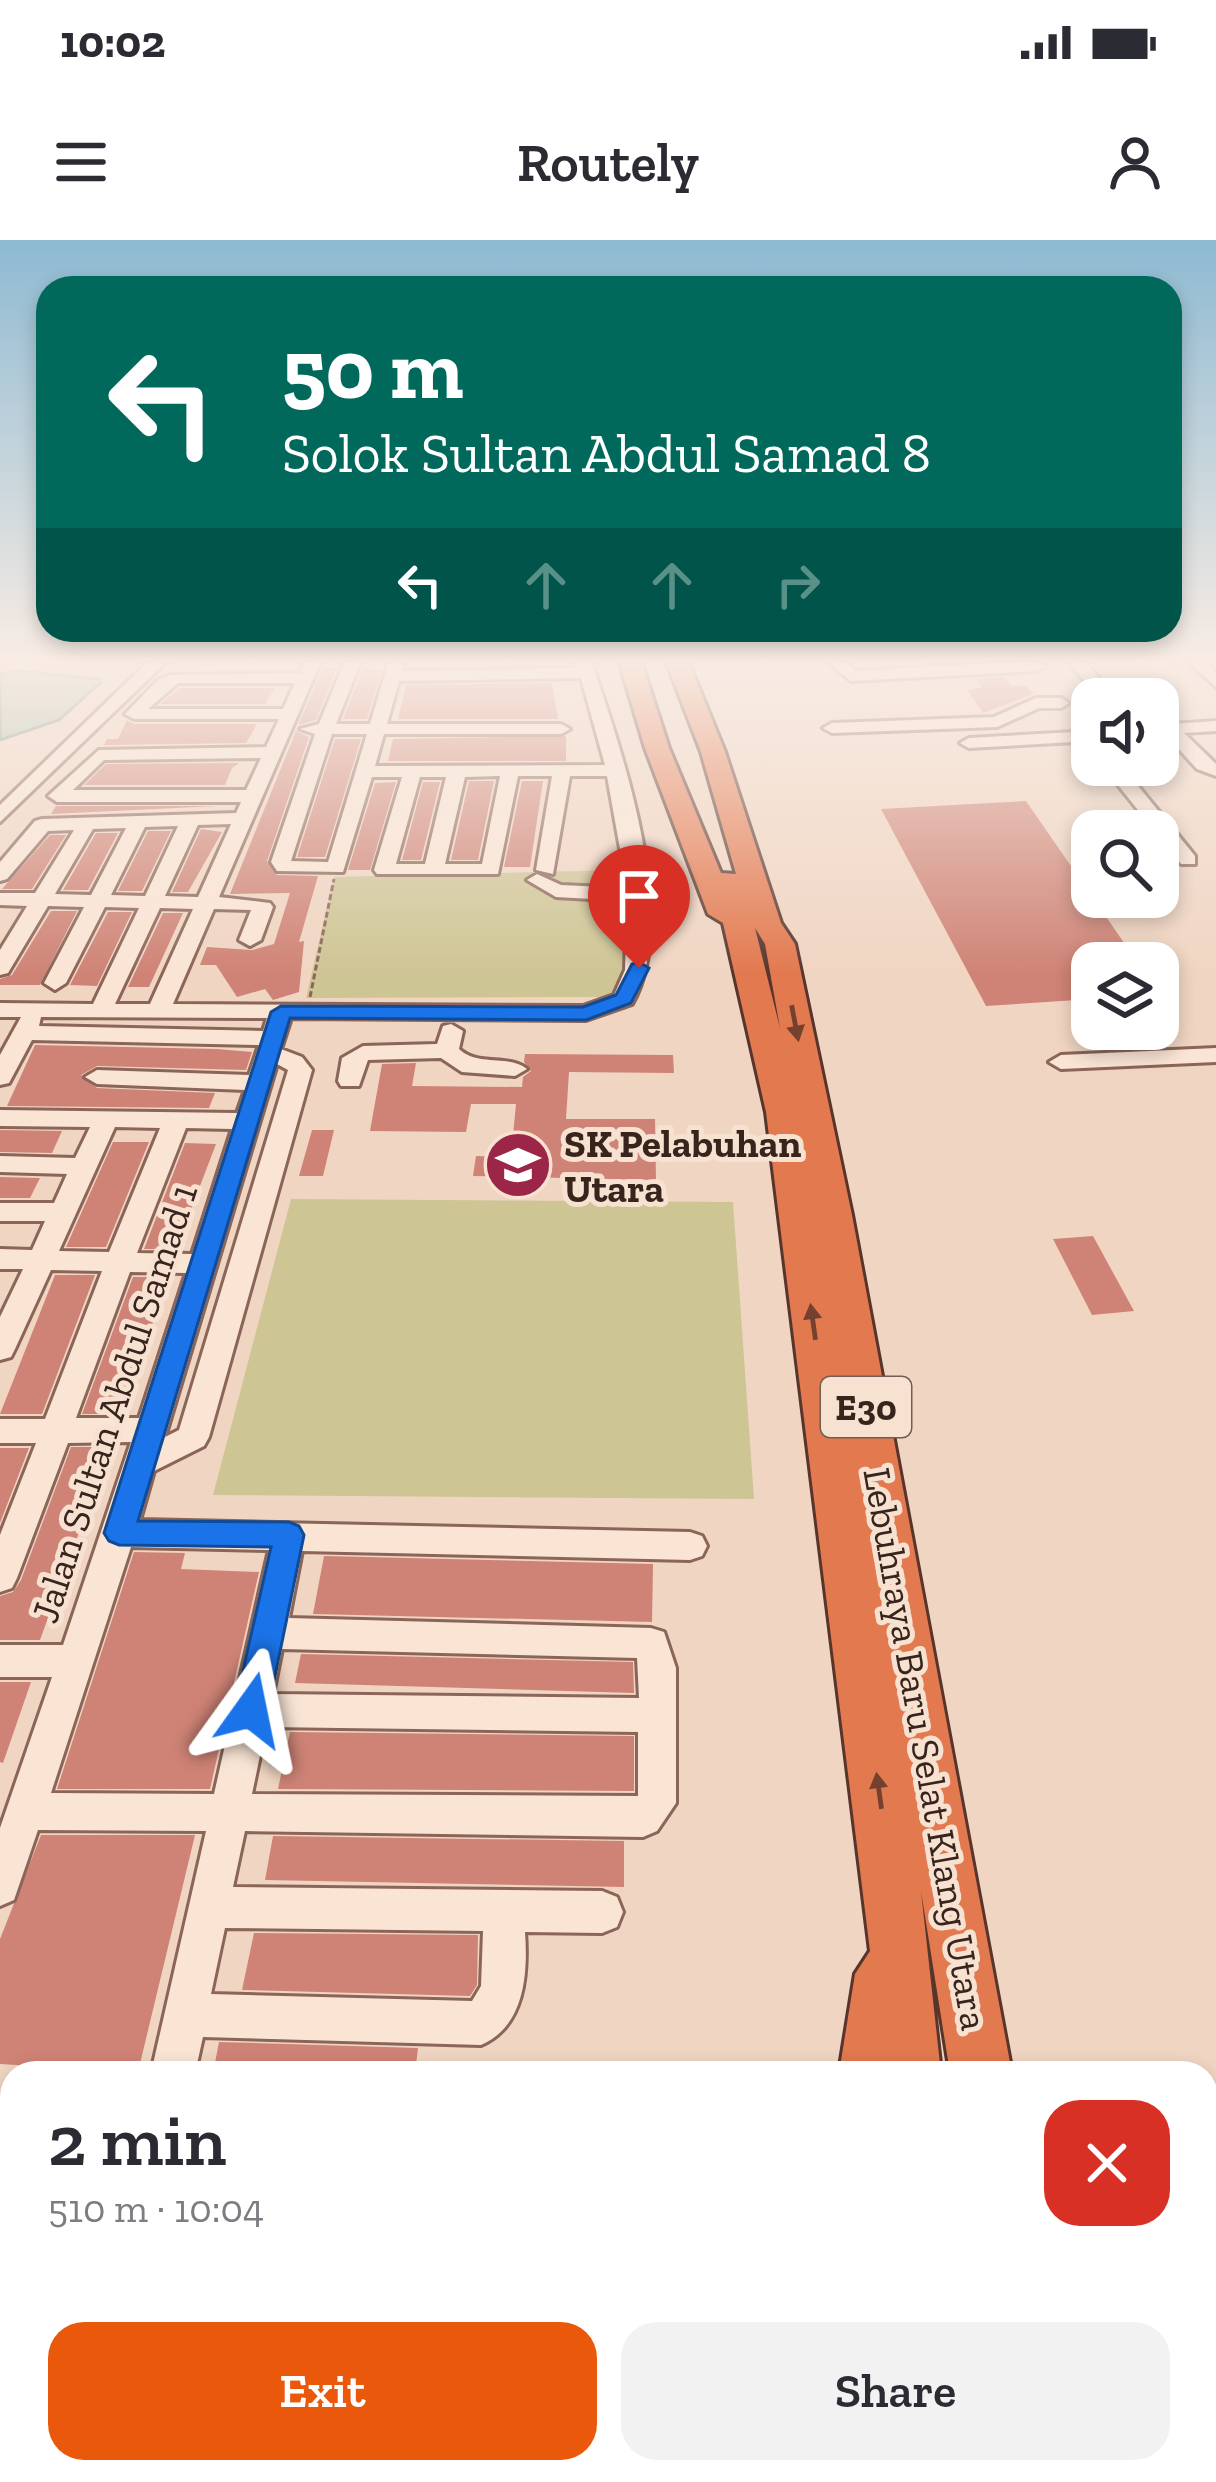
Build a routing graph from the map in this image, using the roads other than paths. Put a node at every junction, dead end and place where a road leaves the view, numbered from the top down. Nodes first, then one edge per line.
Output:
1 (52, 766) edge
2 (87, 766) edge
3 (266, 766) edge
4 (307, 766) edge
5 (367, 766) edge
6 (531, 766) edge
7 (561, 766) edge
8 (605, 766) edge
9 (665, 766) edge
10 (707, 766) edge
11 (740, 766) edge
12 (510, 770) junction
13 (413, 771) junction
14 (457, 771) junction
15 (362, 772) junction
16 (263, 773) junction
17 (76, 776) junction
18 (1128, 786) edge
19 (289, 802) junction
20 (0, 816) edge
21 (190, 820) junction
22 (140, 821) junction
23 (88, 822) junction
24 (1188, 860) dead end
25 (434, 870) junction
26 (0, 875) edge
27 (637, 896) junction
28 (0, 899) edge
29 (39, 900) junction
30 (98, 901) junction
31 (151, 901) junction
32 (206, 902) junction
33 (760, 939) junction
34 (250, 940) dead end
35 (0, 968) edge
36 (55, 983) dead end
37 (159, 1009) junction
38 (0, 1010) edge
39 (101, 1010) junction
40 (454, 1013) junction
41 (30, 1022) junction
42 (278, 1039) junction
43 (447, 1051) junction
44 (1216, 1054) edge
45 (1061, 1062) dead end
46 (515, 1069) dead end
47 (97, 1077) dead end
48 (0, 1078) edge
49 (350, 1081) dead end
50 (0, 1118) edge
51 (104, 1120) junction
52 (248, 1121) junction
53 (175, 1123) junction
54 (0, 1164) edge
55 (82, 1166) junction
56 (0, 1212) edge
57 (60, 1212) junction
58 (0, 1259) edge
59 (39, 1261) junction
60 (116, 1261) junction
61 (201, 1264) junction
62 (8, 1314) edge
63 (0, 1349) edge
64 (59, 1429) junction
65 (152, 1430) junction
66 (0, 1431) edge
67 (142, 1462) junction
68 (119, 1533) junction
69 (289, 1535) junction
70 (690, 1546) dead end
71 (0, 1579) edge
72 (268, 1633) junction
73 (0, 1661) edge
74 (75, 1661) junction
75 (251, 1710) junction
76 (650, 1715) junction
77 (230, 1810) junction
78 (25, 1812) junction
79 (0, 1886) edge
80 (209, 1907) junction
81 (895, 1907) junction
82 (503, 1911) junction
83 (602, 1912) dead end
84 (184, 2015) junction
85 (175, 2061) edge
86 (872, 2061) edge
87 (909, 2061) edge
88 (979, 2061) edge

1 - 20 street
2 - 17 street
3 - 16 street
4 - 19 street
5 - 15 street
6 - 12 street
7 - 27 street
8 - 27 street
9 - 33 highway
10 - 33 highway, Lebuhraya Baru Selat Klang Utara / E30
11 - 33 highway
12 - 14 street
12 - 25 street
13 - 14 street
13 - 15 street
13 - 25 street
14 - 25 street
15 - 19 street
16 - 17 street
16 - 19 street
17 - 19 street
18 - 24 street
19 - 19 street
19 - 21 street
19 - 32 street
21 - 22 street
21 - 31 street
22 - 23 street
22 - 30 street
23 - 26 street
23 - 29 street
27 - 40 street
28 - 29 street
29 - 30 street
29 - 35 street
30 - 31 street
30 - 36 street
31 - 32 street
31 - 39 street
32 - 34 street
32 - 37 street
81 -> 33 highway, Lebuhraya Baru Selat Klang Utara / E30
33 -> 88 highway, Lebuhraya Baru Selat Klang Utara / E30
37 - 39 street
37 - 42 street
38 - 41 street
39 - 41 street
40 - 42 street
40 - 43 street
41 - 42 street
41 - 48 street
42 - 47 street
42 - 52 street, Jalan Sultan Abdul Samad 1
42 - 67 street
43 - 46 street
43 - 49 street
44 - 45 street
50 - 51 street
51 - 53 street
51 - 55 street
52 - 53 street
52 - 61 street, Jalan Sultan Abdul Samad 1
53 - 60 street
54 - 55 street
55 - 57 street
56 - 57 street
57 - 59 street
58 - 59 street
59 - 60 street
59 - 62 street
60 - 61 street
60 - 64 street
61 - 65 street, Jalan Sultan Abdul Samad 1
62 - 63 street
64 - 65 street
64 - 66 street
64 - 71 street
65 - 67 street, Jalan Sultan Abdul Samad 1
67 - 68 street, Jalan Sultan Abdul Samad 1
68 - 69 street
68 - 74 street, Jalan Sultan Abdul Samad 1
69 - 70 street
69 - 72 street
72 - 75 street
72 - 76 street
73 - 74 street
74 - 78 street, Jalan Sultan Abdul Samad 1
75 - 76 street
75 - 77 street
76 - 77 street
77 - 78 street
77 - 80 street
78 - 79 street, Jalan Sultan Abdul Samad 1
80 - 82 street
80 - 84 street
81 - 86 highway
81 - 87 highway, Lebuhraya Baru Selat Klang Utara / E30
82 - 83 street
82 - 84 street
84 - 85 street

